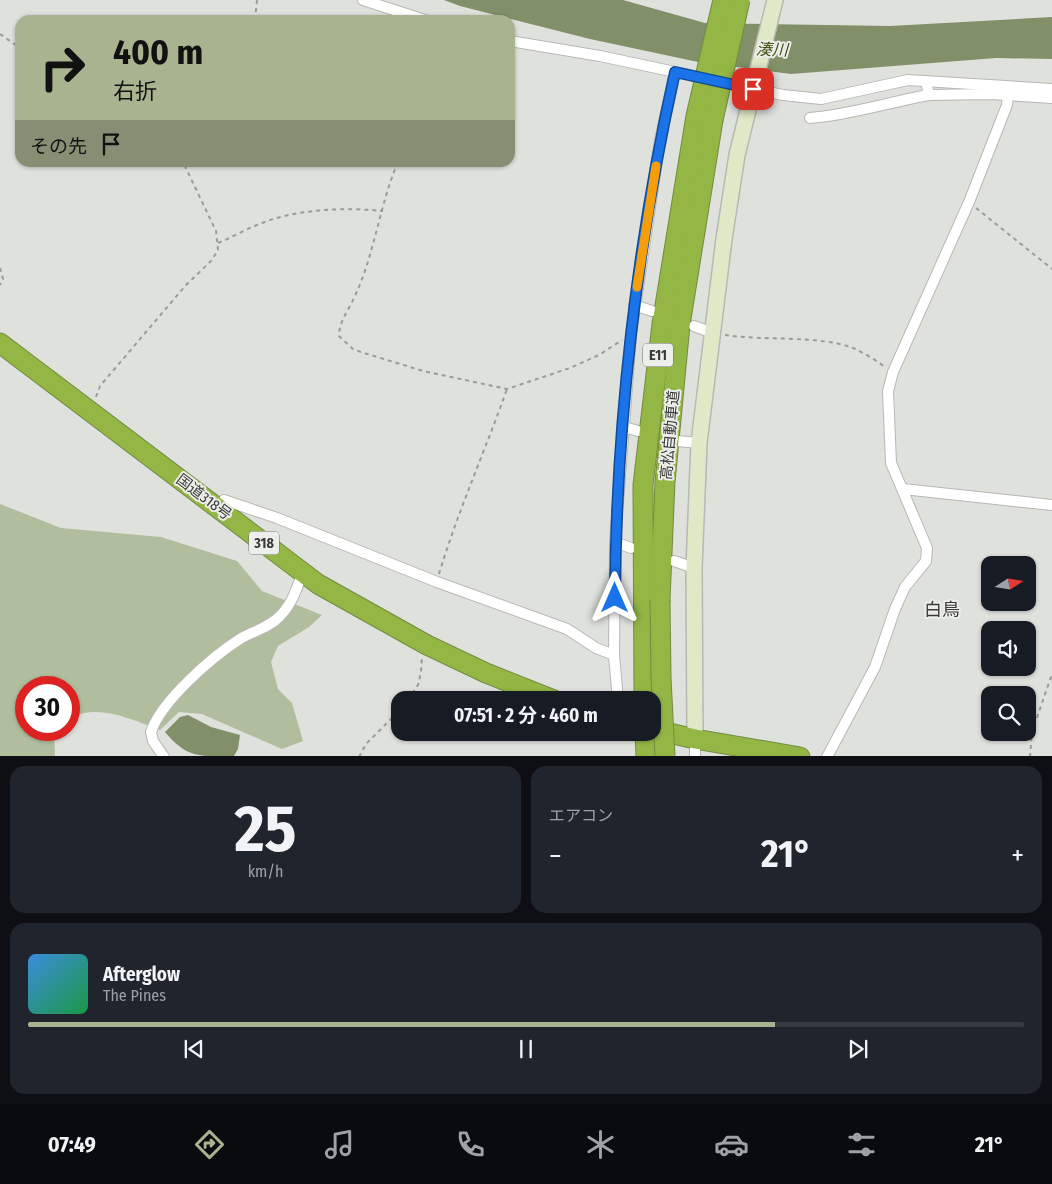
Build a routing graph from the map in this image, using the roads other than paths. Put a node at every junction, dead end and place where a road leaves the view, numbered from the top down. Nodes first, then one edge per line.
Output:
1 (363, 0) edge
2 (724, 0) edge
3 (740, 0) edge
4 (775, 0) edge
5 (410, 15) edge
6 (515, 42) edge
7 (675, 72) junction
8 (926, 81) junction
9 (753, 89) junction
10 (1052, 89) edge
11 (929, 95) junction
12 (1008, 95) junction
13 (1052, 98) edge
14 (705, 118) junction
15 (810, 118) dead end
16 (634, 305) junction
17 (652, 311) dead end
18 (694, 326) dead end
19 (713, 333) junction
20 (0, 343) edge
21 (624, 427) junction
22 (638, 431) dead end
23 (677, 441) dead end
24 (699, 444) junction
25 (903, 489) junction
26 (1052, 505) edge
27 (216, 506) junction
28 (615, 542) junction
29 (631, 548) dead end
30 (674, 561) dead end
31 (694, 568) junction
32 (303, 572) junction
33 (614, 655) junction
34 (531, 691) edge
35 (617, 691) edge
36 (644, 691) edge
37 (661, 733) edge
38 (645, 741) edge
39 (695, 748) edge
40 (646, 755) edge
41 (164, 756) edge
42 (666, 756) edge
43 (800, 756) edge
44 (827, 756) edge

1 - 5 street
2 - 14 highway, 高松自動車道 / E11, bridge
3 - 14 highway, 高松自動車道 / E11, bridge
4 - 9 street
6 - 7 street
7 - 9 street
7 - 16 street
8 - 9 street
8 - 10 street
8 - 11 street
9 - 19 street
11 - 12 street
11 - 15 street
12 - 13 street
12 - 25 street
14 - 36 highway, 高松自動車道 / E11
14 - 42 highway, 高松自動車道 / E11, bridge
16 - 17 street
16 - 21 street
18 - 19 street
19 - 24 street
20 - 27 highway, 国道318号 / 318
21 - 22 street
21 - 28 street
23 - 24 street
24 - 31 street
25 - 26 street
25 - 44 street
27 - 32 highway, 国道318号 / 318
27 - 33 street
28 - 29 street
28 - 33 street
30 - 31 street
31 - 39 street
32 - 34 highway, 国道318号 / 318
32 - 41 street
33 - 35 street
37 - 39 highway
38 - 40 highway
39 - 43 highway

